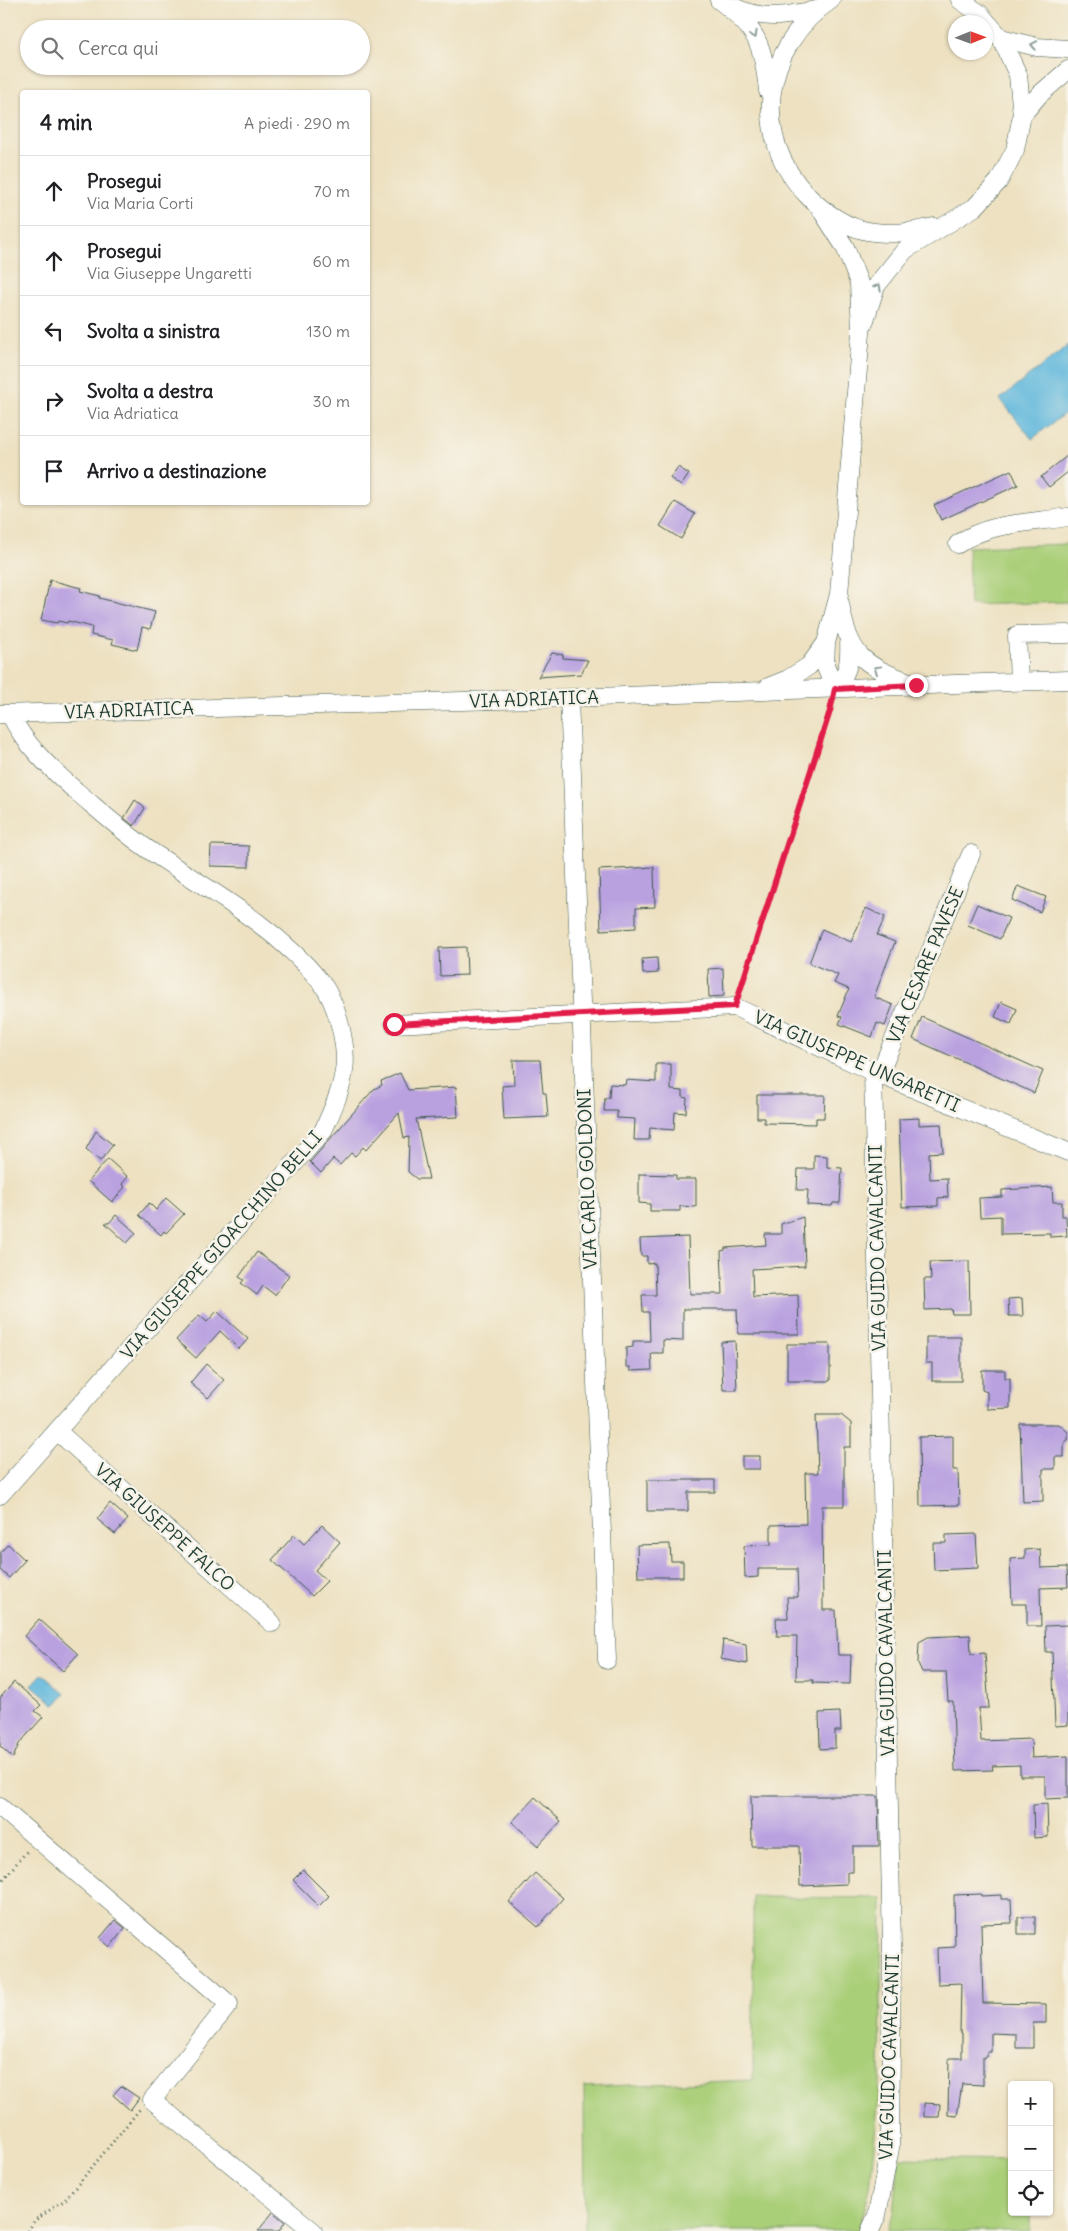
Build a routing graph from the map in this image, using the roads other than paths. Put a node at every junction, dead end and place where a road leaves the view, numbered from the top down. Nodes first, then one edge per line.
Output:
1 (719, 0) edge
2 (831, 0) edge
3 (960, 0) edge
4 (816, 10) junction
5 (1001, 38) junction
6 (1068, 49) edge
7 (1068, 70) edge
8 (770, 114) junction
9 (1022, 115) junction
10 (820, 208) junction
11 (944, 225) junction
12 (861, 333) junction
13 (1068, 517) edge
14 (958, 544) dead end
15 (839, 594) junction
16 (1068, 634) edge
17 (849, 639) junction
18 (826, 643) junction
19 (1068, 680) edge
20 (1019, 681) junction
21 (916, 685) junction
22 (835, 689) junction
23 (757, 692) junction
24 (568, 698) junction
25 (5, 714) edge
26 (971, 854) dead end
27 (580, 1014) junction
28 (394, 1024) dead end
29 (876, 1073) junction
30 (1068, 1152) edge
31 (57, 1431) junction
32 (0, 1495) edge
33 (272, 1623) dead end
34 (607, 1660) dead end
35 (0, 1807) edge
36 (313, 2231) edge
37 (870, 2231) edge

1 - 4 street
1 -> 8 street
2 - 4 street
3 - 5 street
4 - 8 street
6 -> 5 street
5 - 9 street
7 - 9 street
8 - 10 street
9 - 11 street
10 - 11 street
10 - 12 street
12 -> 11 street
12 - 15 street
13 - 14 street
15 - 17 street
15 - 18 street
16 - 20 street
21 -> 17 street
17 - 22 street
18 - 22 street
18 - 23 street
19 - 20 street, VIA ADRIATICA
20 - 21 street, VIA ADRIATICA
21 - 22 street, VIA ADRIATICA
22 - 23 street, VIA ADRIATICA
23 - 24 street, VIA ADRIATICA
24 - 25 street, VIA ADRIATICA
24 - 27 street, VIA CARLO GOLDONI
25 - 31 street, VIA GIUSEPPE GIOACCHINO BELLI
26 - 29 street, VIA CESARE PAVESE
27 - 28 street, VIA GIUSEPPE UNGARETTI
27 - 29 street, VIA GIUSEPPE UNGARETTI
27 - 34 street, VIA CARLO GOLDONI
29 - 30 street, VIA GIUSEPPE UNGARETTI
29 - 37 street, VIA GUIDO CAVALCANTI
31 - 32 street, VIA GIUSEPPE GIOACCHINO BELLI
31 - 33 street, VIA GIUSEPPE FALCO
35 - 36 street

